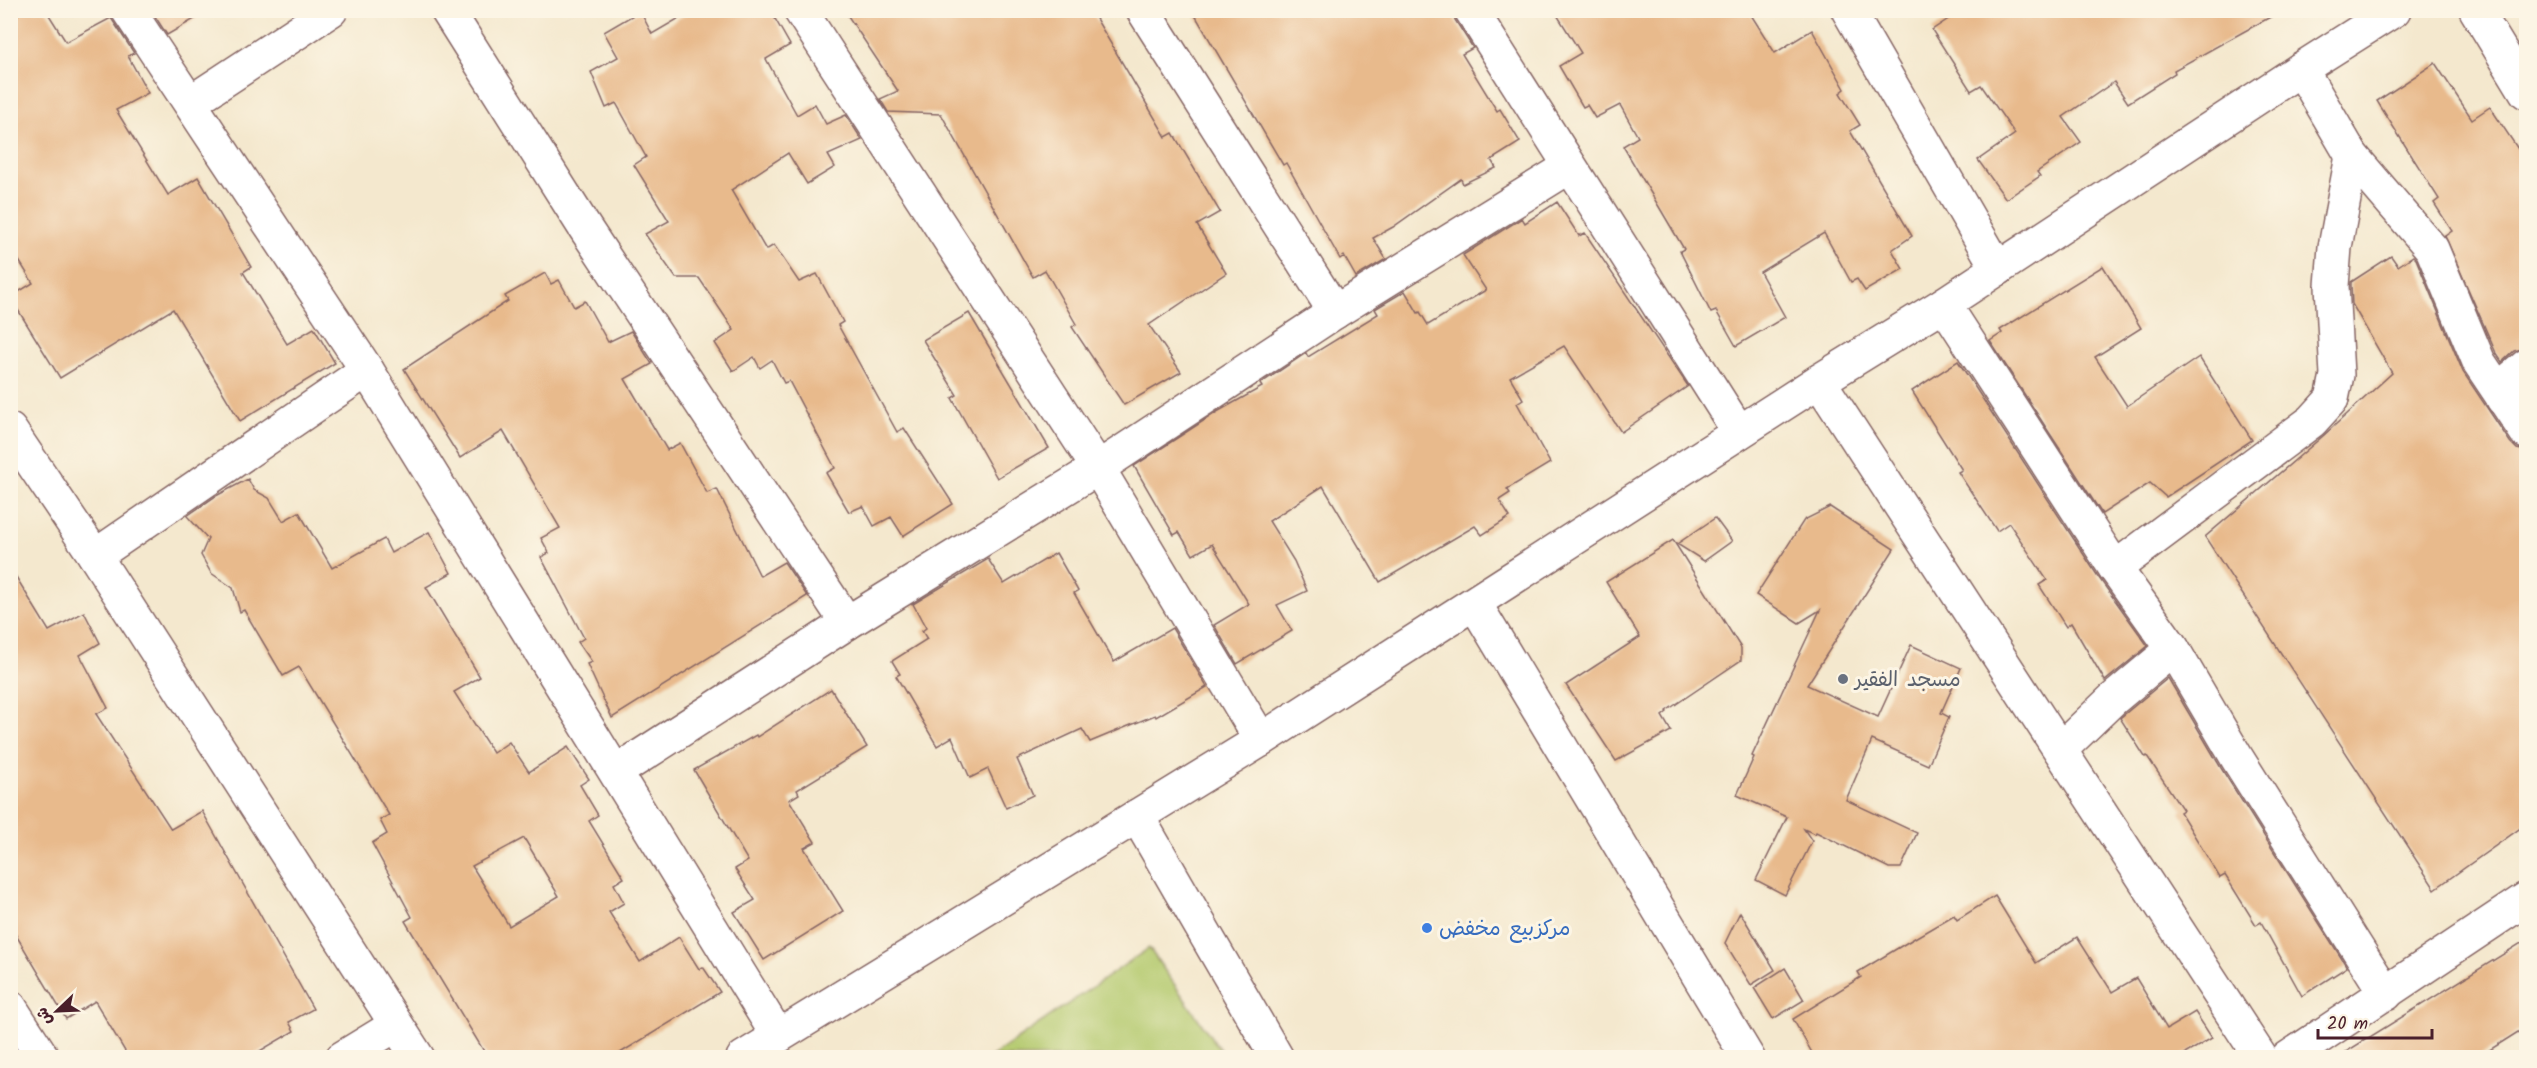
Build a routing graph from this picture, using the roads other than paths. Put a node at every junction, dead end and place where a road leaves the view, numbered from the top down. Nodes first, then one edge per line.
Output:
1 (128, 10) edge
2 (331, 10) edge
3 (447, 10) edge
4 (800, 10) edge
5 (1143, 10) edge
6 (1471, 10) edge
7 (1848, 10) edge
8 (2394, 10) edge
9 (2476, 10) edge
10 (2301, 69) junction
11 (2526, 92) edge
12 (191, 102) junction
13 (2352, 156) junction
14 (1569, 167) junction
15 (1998, 269) junction
16 (1944, 304) junction
17 (1335, 312) junction
18 (2526, 366) edge
19 (367, 370) junction
20 (1819, 381) junction
21 (2503, 399) junction
22 (10, 430) edge
23 (1739, 432) junction
24 (2526, 432) edge
25 (1098, 468) junction
26 (95, 556) junction
27 (2115, 568) junction
28 (1475, 604) junction
29 (847, 623) junction
30 (2173, 649) junction
31 (1262, 740) junction
32 (2061, 749) junction
33 (616, 772) junction
34 (1137, 816) junction
35 (2526, 899) edge
36 (2386, 994) junction
37 (10, 1007) edge
38 (396, 1025) junction
39 (778, 1036) junction
40 (43, 1058) edge
41 (342, 1058) edge
42 (418, 1058) edge
43 (743, 1058) edge
44 (1277, 1058) edge
45 (1749, 1058) edge
46 (2261, 1058) edge
47 (2288, 1058) edge

1 - 12 street
2 - 12 street
3 - 29 street
4 - 25 street
5 - 17 street
6 - 14 street
7 - 15 street
8 - 10 street
9 - 11 street
10 - 13 street
10 - 15 street
12 - 19 street
13 - 21 street
13 - 27 street
14 - 17 street
14 - 23 street
15 - 16 street
16 - 20 street
16 - 27 street
17 - 25 street
18 - 21 street
19 - 26 street
19 - 33 street
20 - 23 street
20 - 32 street
21 - 24 street
22 - 26 street
23 - 28 street
25 - 29 street
25 - 31 street
26 - 38 street
27 - 30 street
28 - 31 street
28 - 45 street
29 - 33 street
30 - 32 street
30 - 36 street
31 - 34 street
32 - 46 street
33 - 39 street
34 - 39 street
34 - 44 street
35 - 36 street
36 - 47 street
37 - 40 street
38 - 41 street
38 - 42 street
39 - 43 street

